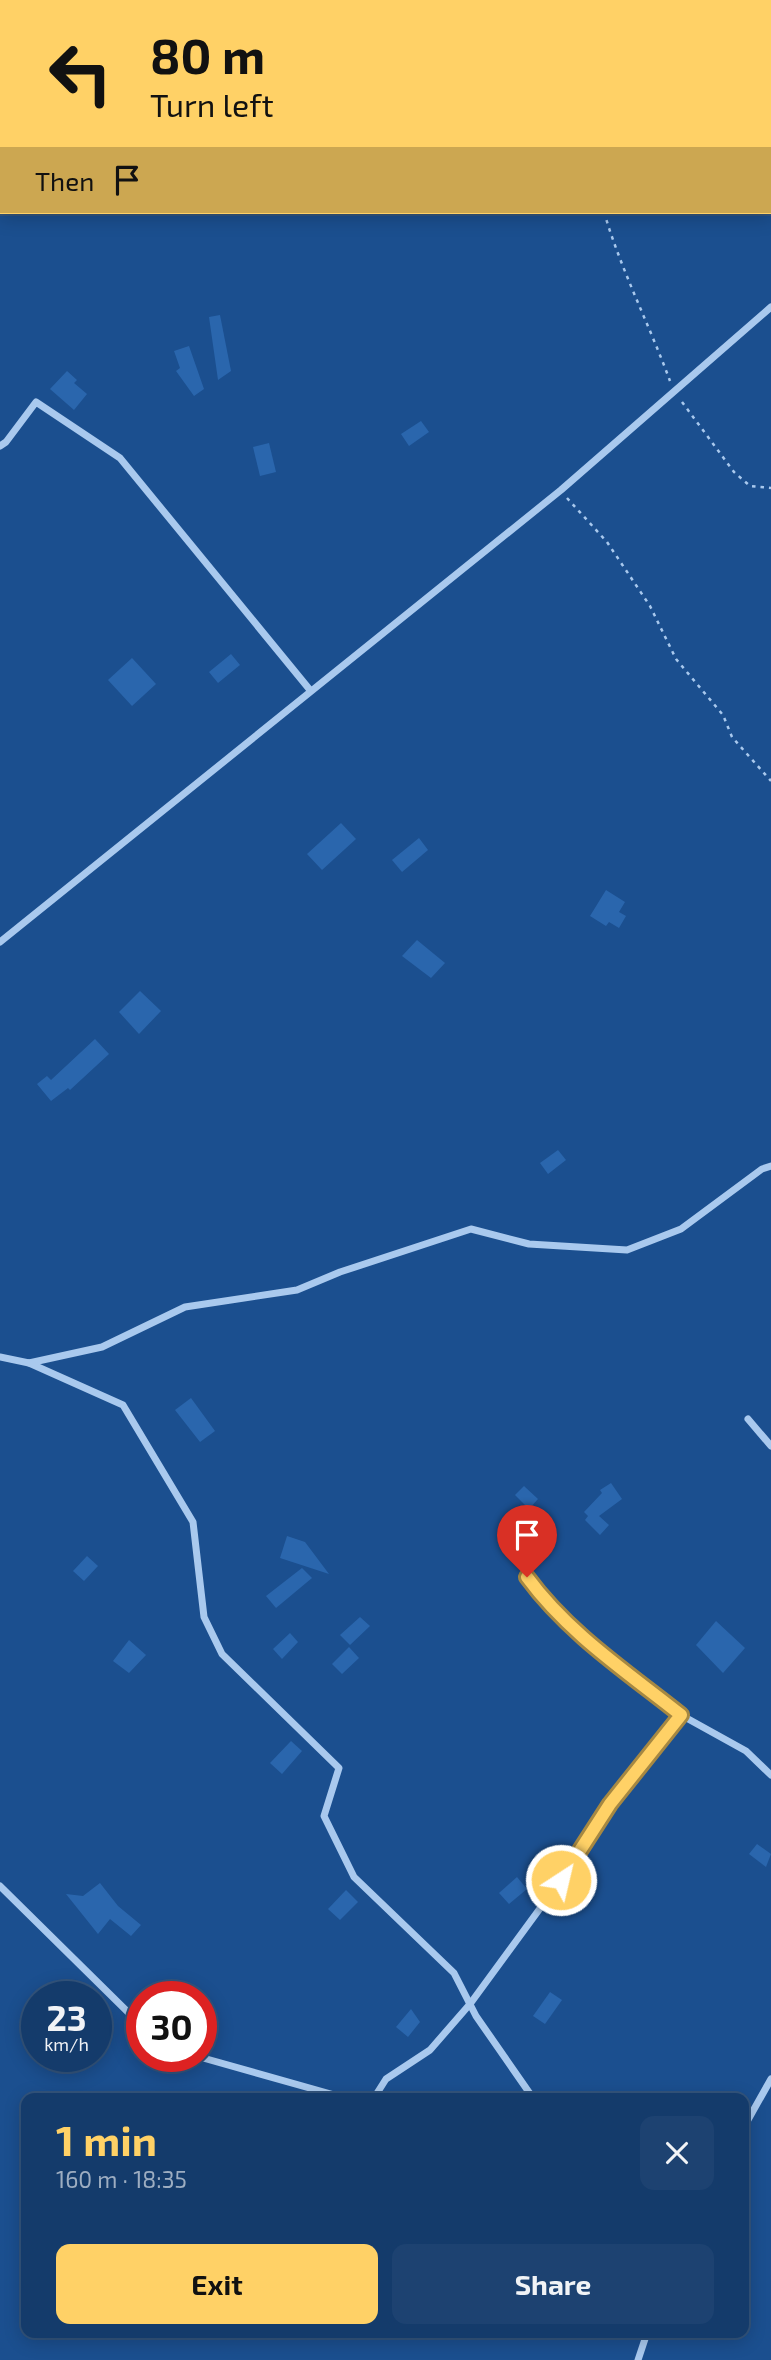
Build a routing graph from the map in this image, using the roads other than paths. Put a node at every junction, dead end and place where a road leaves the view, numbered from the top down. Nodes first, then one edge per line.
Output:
1 (771, 307) edge
2 (0, 446) edge
3 (310, 690) junction
4 (0, 942) edge
5 (771, 1167) edge
6 (0, 1357) edge
7 (29, 1363) junction
8 (748, 1419) dead end
9 (771, 1446) edge
10 (527, 1577) dead end
11 (681, 1715) junction
12 (771, 1775) edge
13 (0, 1886) edge
14 (470, 2004) junction
15 (126, 2010) edge
16 (217, 2062) edge
17 (771, 2079) edge
18 (327, 2093) edge
19 (377, 2093) edge
20 (530, 2093) edge
21 (749, 2118) edge
22 (645, 2338) edge
23 (638, 2360) edge

1 - 3 street
2 - 3 street
3 - 4 street
5 - 7 street
6 - 7 street
7 - 14 street
8 - 9 street
10 - 11 street
11 - 12 street
11 - 14 street
13 - 15 street
14 - 19 street
14 - 20 street
16 - 18 street
17 - 21 street
22 - 23 street

